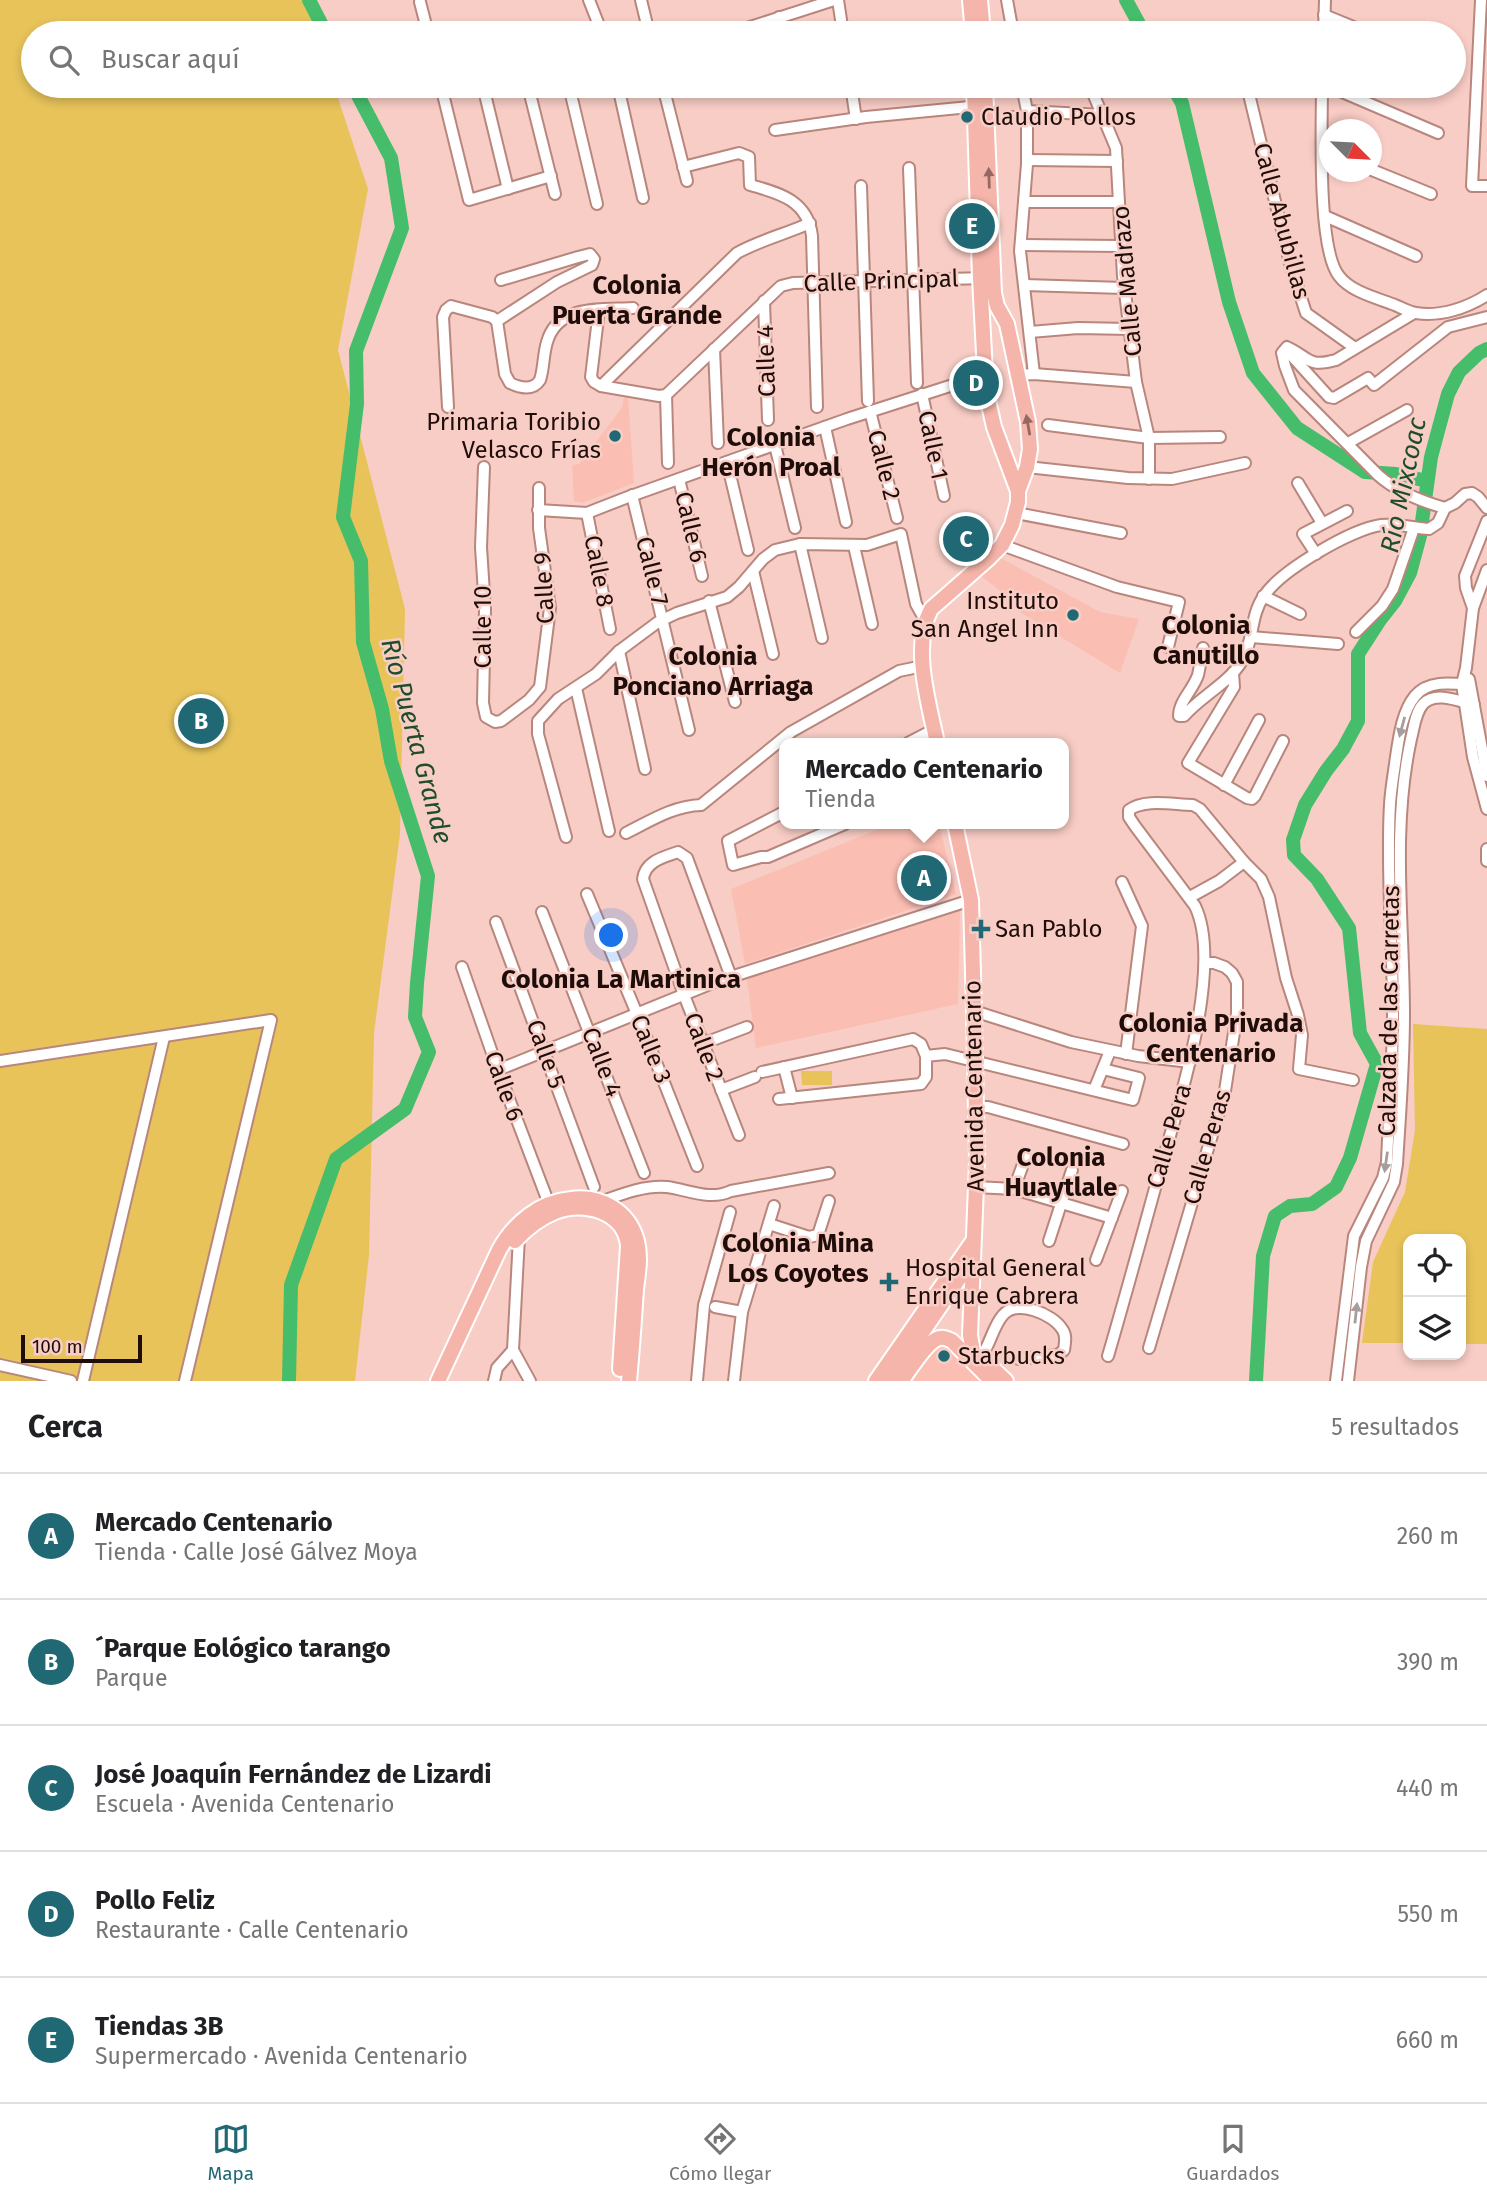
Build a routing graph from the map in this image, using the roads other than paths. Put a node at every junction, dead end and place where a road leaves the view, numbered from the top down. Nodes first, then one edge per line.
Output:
1 (589, 0) edge
2 (641, 0) edge
3 (836, 0) edge
4 (970, 0) edge
5 (980, 0) edge
6 (1007, 0) edge
7 (1325, 0) edge
8 (1481, 0) edge
9 (420, 2) dead end
10 (1324, 15) junction
11 (779, 17) junction
12 (425, 21) edge
13 (597, 21) edge
14 (646, 21) edge
15 (764, 21) edge
16 (780, 21) edge
17 (840, 21) edge
18 (972, 21) edge
19 (983, 21) edge
20 (1010, 21) edge
21 (1324, 21) edge
22 (1339, 21) edge
23 (1483, 48) edge
24 (444, 98) edge
25 (486, 98) edge
26 (531, 98) edge
27 (572, 98) edge
28 (621, 98) edge
29 (666, 98) edge
30 (853, 98) edge
31 (978, 98) edge
32 (984, 98) edge
33 (1024, 98) edge
34 (1095, 98) edge
35 (1250, 98) edge
36 (1323, 98) edge
37 (1356, 98) edge
38 (1481, 107) edge
39 (983, 111) junction
40 (1027, 111) junction
41 (1103, 116) junction
42 (1014, 117) dead end
43 (856, 118) junction
44 (1324, 119) edge
45 (775, 130) dead end
46 (1438, 133) dead end
47 (1027, 160) junction
48 (1117, 161) junction
49 (684, 167) junction
50 (909, 168) dead end
51 (1382, 174) edge
52 (551, 176) junction
53 (687, 181) dead end
54 (1326, 182) edge
55 (860, 186) dead end
56 (1487, 186) edge
57 (508, 189) junction
58 (555, 194) dead end
59 (1431, 194) dead end
60 (643, 198) dead end
61 (1024, 202) junction
62 (1119, 202) junction
63 (597, 204) dead end
64 (1325, 216) junction
65 (810, 223) junction
66 (1021, 245) junction
67 (1120, 246) junction
68 (1416, 256) dead end
69 (986, 278) junction
70 (501, 280) dead end
71 (912, 281) junction
72 (864, 282) junction
73 (812, 283) junction
74 (1024, 285) junction
75 (1124, 288) junction
76 (1487, 295) edge
77 (764, 302) junction
78 (990, 306) junction
79 (632, 307) dead end
80 (598, 310) junction
81 (1414, 313) junction
82 (1487, 317) edge
83 (497, 321) junction
84 (1130, 329) junction
85 (1030, 332) junction
86 (1356, 348) junction
87 (714, 349) junction
88 (1286, 349) junction
89 (1034, 374) junction
90 (984, 375) junction
91 (1019, 376) junction
92 (1136, 382) junction
93 (917, 383) dead end
94 (601, 386) junction
95 (922, 394) junction
96 (666, 395) junction
97 (869, 406) junction
98 (448, 407) dead end
99 (817, 407) dead end
100 (1407, 410) dead end
101 (768, 420) dead end
102 (1048, 425) dead end
103 (825, 427) junction
104 (1220, 437) dead end
105 (1149, 439) junction
106 (718, 443) dead end
107 (775, 445) junction
108 (1351, 447) junction
109 (727, 462) junction
110 (668, 463) dead end
111 (1245, 463) dead end
112 (484, 467) dead end
113 (1027, 467) junction
114 (679, 479) junction
115 (1149, 479) junction
116 (1298, 483) dead end
117 (539, 488) dead end
118 (1018, 491) junction
119 (632, 495) junction
120 (944, 496) dead end
121 (1445, 508) junction
122 (1487, 508) edge
123 (538, 510) junction
124 (1347, 511) dead end
125 (587, 513) junction
126 (1016, 513) junction
127 (897, 517) dead end
128 (1487, 521) edge
129 (846, 522) dead end
130 (1322, 523) junction
131 (795, 528) dead end
132 (1415, 528) junction
133 (1121, 533) dead end
134 (800, 544) junction
135 (1002, 545) junction
136 (854, 546) junction
137 (748, 550) dead end
138 (1316, 554) junction
139 (1487, 570) edge
140 (753, 571) junction
141 (702, 576) dead end
142 (1263, 596) junction
143 (709, 601) junction
144 (1473, 608) junction
145 (1300, 614) dead end
146 (664, 618) junction
147 (925, 620) junction
148 (872, 624) dead end
149 (610, 629) dead end
150 (1356, 632) dead end
151 (1251, 637) junction
152 (822, 638) dead end
153 (1338, 644) dead end
154 (1168, 647) dead end
155 (1203, 648) dead end
156 (619, 652) junction
157 (773, 653) dead end
158 (923, 668) junction
159 (1234, 679) junction
160 (1466, 685) junction
161 (540, 687) joint
162 (576, 688) junction
163 (735, 702) dead end
164 (1468, 704) junction
165 (1259, 720) dead end
166 (689, 730) dead end
167 (936, 736) edge
168 (784, 738) edge
169 (1283, 741) dead end
170 (779, 742) edge
171 (645, 769) dead end
172 (1487, 776) edge
173 (1224, 785) junction
174 (1487, 809) edge
175 (779, 815) edge
176 (833, 829) edge
177 (955, 829) edge
178 (609, 831) dead end
179 (626, 833) dead end
180 (566, 837) dead end
181 (1487, 849) edge
182 (1487, 861) edge
183 (1244, 862) junction
184 (1122, 882) dead end
185 (587, 894) dead end
186 (1190, 897) junction
187 (971, 901) junction
188 (542, 912) dead end
189 (496, 922) dead end
190 (1205, 963) junction
191 (462, 967) dead end
192 (730, 977) junction
193 (684, 995) junction
194 (974, 1011) junction
195 (637, 1014) junction
196 (747, 1027) dead end
197 (590, 1032) junction
198 (164, 1037) junction
199 (702, 1044) junction
200 (545, 1051) junction
201 (1110, 1051) junction
202 (1126, 1054) junction
203 (926, 1056) junction
204 (0, 1061) edge
205 (975, 1062) junction
206 (1190, 1062) junction
207 (784, 1067) junction
208 (1103, 1069) junction
209 (498, 1070) junction
210 (1353, 1080) dead end
211 (721, 1090) junction
212 (1094, 1090) junction
213 (792, 1098) junction
214 (779, 1099) dead end
215 (976, 1107) junction
216 (739, 1135) dead end
217 (1123, 1144) dead end
218 (1026, 1156) dead end
219 (697, 1166) dead end
220 (1072, 1170) dead end
221 (644, 1173) dead end
222 (829, 1173) dead end
223 (594, 1187) dead end
224 (976, 1187) junction
225 (1014, 1189) junction
226 (1122, 1191) dead end
227 (603, 1201) junction
228 (829, 1201) dead end
229 (1061, 1202) junction
230 (549, 1204) junction
231 (774, 1206) dead end
232 (730, 1212) dead end
233 (1112, 1218) junction
234 (769, 1224) junction
235 (519, 1237) junction
236 (974, 1240) junction
237 (1049, 1241) dead end
238 (972, 1260) junction
239 (1097, 1260) dead end
240 (715, 1307) dead end
241 (742, 1312) junction
242 (628, 1332) junction
243 (1149, 1348) dead end
244 (513, 1350) junction
245 (977, 1356) junction
246 (1108, 1356) dead end
247 (1019, 1359) dead end
248 (0, 1365) edge
249 (71, 1381) edge
250 (83, 1381) edge
251 (185, 1381) edge
252 (438, 1381) edge
253 (448, 1381) edge
254 (494, 1381) edge
255 (530, 1381) edge
256 (620, 1381) edge
257 (629, 1381) edge
258 (697, 1381) edge
259 (734, 1381) edge
260 (876, 1381) edge
261 (889, 1381) edge
262 (901, 1381) edge
263 (992, 1381) edge
264 (1006, 1381) edge
265 (1336, 1381) edge
266 (1348, 1381) edge

1 - 13 street
2 - 14 street
3 - 11 street
3 - 17 street
4 - 18 main road
5 - 19 main road
6 - 20 street
7 - 10 street
8 - 23 street
9 - 12 street
10 - 21 street
10 - 22 street
11 - 15 street
11 - 16 street
23 - 38 street
24 - 57 street
25 - 57 street
26 - 52 street
27 - 63 street
28 - 60 street
29 - 49 street
30 - 43 street
31 - 39 main road
32 - 39 main road
33 - 40 street
34 - 41 street, Calle Madrazo
35 - 86 street, Calle Abubillas
36 - 44 street
37 - 46 street
38 - 56 street
39 - 42 street
39 - 43 street
39 - 69 main road
40 - 41 street
40 - 47 street
41 - 48 street, Calle Madrazo
43 - 45 street
47 - 48 street
47 - 61 street
48 - 62 street, Calle Madrazo
49 - 53 street
49 - 65 street
50 - 71 street, Calle 1
51 - 59 street
52 - 57 street
52 - 58 street
54 - 64 street
55 - 72 street, Calle 2
61 - 62 street
61 - 66 street
62 - 67 street, Calle Madrazo
64 - 68 street
64 - 81 street
65 - 73 street
65 - 94 street
66 - 67 street
66 - 74 street
67 - 75 street, Calle Madrazo
69 - 71 street, Calle Principal
69 - 78 main road
70 - 83 street
71 - 72 street, Calle Principal
71 - 93 street, Calle 1
72 - 73 street, Calle Principal
72 - 97 street, Calle 2
73 - 77 street, Calle Principal
73 - 99 street
74 - 75 street
74 - 85 street
75 - 84 street, Calle Madrazo
76 - 81 street
77 - 87 street, Calle Principal
77 - 101 street, Calle 4
78 - 90 main road
78 - 91 main road
79 - 80 street
80 - 83 street
80 - 94 street
81 - 86 street
82 - 88 street
83 - 98 street
84 - 85 street
84 - 92 street, Calle Madrazo
85 - 89 street
86 - 88 street
87 - 96 street, Calle Principal
87 - 106 street
88 - 108 street
89 - 91 street
89 - 92 street
90 - 95 street
90 - 118 main road
113 -> 91 main road
92 - 105 street, Calle Madrazo
94 - 96 street
95 - 97 street
95 - 120 street, Calle 1
96 - 110 street, Calle 6
97 - 103 street
97 - 127 street, Calle 2
100 - 108 street
102 - 105 street
103 - 107 street
103 - 129 street
104 - 105 street
105 - 115 street, Calle Madrazo
107 - 109 street
107 - 131 street
108 - 121 street
109 - 114 street
109 - 137 street
111 - 115 street
112 - 161 street, Calle 10
113 - 115 street
113 - 118 main road
114 - 119 street
114 - 141 street, Calle 6
116 - 130 street
117 - 123 street, Calle 9
118 - 126 main road
119 - 125 street
119 - 146 street, Calle 7
121 - 122 street
121 - 132 street
123 - 125 street
123 - 161 street, Calle 9
124 - 130 street
125 - 149 street, Calle 8
126 - 133 street
126 - 135 main road
128 - 144 street
130 - 138 street
132 - 138 street
132 - 150 street
134 - 136 street
134 - 140 street
134 - 152 street
135 - 147 main road
135 - 154 street
136 - 147 street, Calle 2
136 - 148 street
138 - 142 street
139 - 144 street
140 - 143 street
140 - 157 street
142 - 145 street
142 - 151 street
143 - 146 street
143 - 163 street
144 - 160 street
146 - 156 street
146 - 166 street, Calle 7
147 - 158 main road
151 - 153 street
151 - 159 street
155 - 159 street
156 - 162 street
156 - 171 street
158 - 167 main road
158 - 168 street
159 - 173 street
160 - 164 street
160 -> 265 street, Calzada de las Carretas
162 - 178 street
162 - 180 street
164 - 172 street
164 - 174 street
266 -> 164 street, Calzada de las Carretas
165 - 173 street
169 - 173 street
170 - 179 street
175 - 176 street
177 - 187 main road, Avenida Centenario
181 - 182 street
183 - 186 street
183 - 186 street, Calle Pera
183 - 210 street
184 - 202 street
185 - 195 street, Calle 3
186 - 190 street, Calle Pera
187 - 192 street
187 - 194 main road, Avenida Centenario
188 - 197 street, Calle 4
189 - 200 street, Calle 5
190 - 206 street, Calle Pera
190 - 243 street, Calle Peras
191 - 209 street, Calle 6
192 - 193 street
192 - 193 street, Calle 2
193 - 195 street
193 - 199 street, Calle 2
194 - 201 street
194 - 205 main road, Avenida Centenario
195 - 197 street
195 - 219 street, Calle 3
196 - 199 street
197 - 200 street
197 - 221 street, Calle 4
198 - 204 street
198 - 250 street
198 - 251 street
199 - 211 street, Calle 2
200 - 209 street
200 - 223 street, Calle 5
201 - 202 street
201 - 208 street
202 - 206 street
203 - 205 street
203 - 207 street
203 - 213 street
205 - 212 street
205 - 215 main road, Avenida Centenario
206 - 246 street, Calle Pera
207 - 211 street
207 - 213 street
208 - 212 street
208 - 212 street
209 - 230 street, Calle 6
211 - 216 street, Calle 2
213 - 214 street
215 - 217 street
215 - 224 main road, Avenida Centenario
218 - 225 street
220 - 229 street
222 - 227 street
224 - 225 street
224 - 236 main road, Avenida Centenario
225 - 229 street
226 - 233 street
227 - 230 main road
227 - 242 main road
228 - 234 street
229 - 233 street
229 - 237 street
230 - 252 main road
231 - 234 street
232 - 258 street
233 - 239 street
234 - 241 street
235 - 242 main road
235 - 244 street
235 - 253 main road
236 - 238 main road, Avenida Centenario
236 - 260 main road
238 - 245 main road, Avenida Centenario
238 - 261 main road
240 - 241 street
241 - 259 street
242 - 256 main road
242 - 257 main road
244 - 254 street
244 - 255 street
245 - 247 street
245 - 262 main road
245 - 263 main road
245 - 264 main road
248 - 249 street

